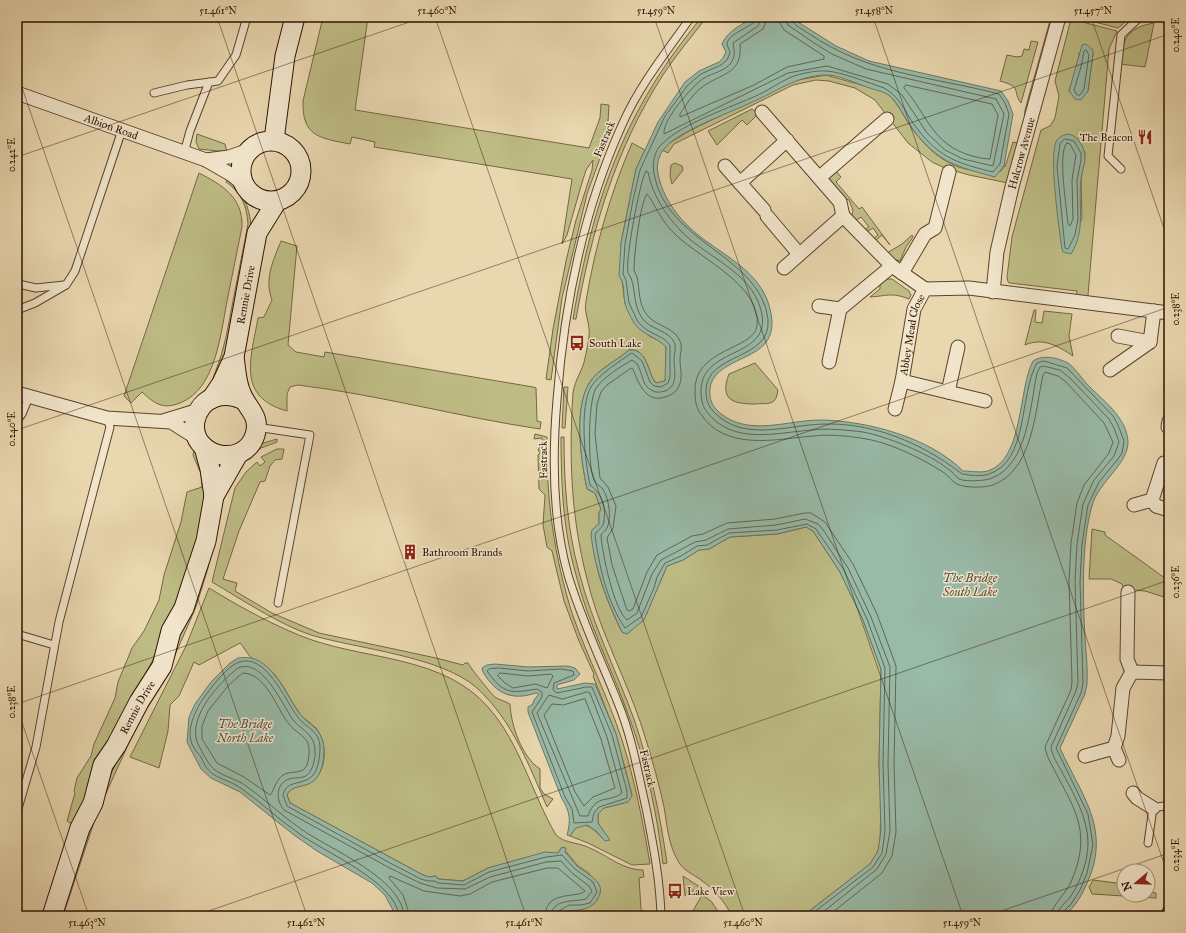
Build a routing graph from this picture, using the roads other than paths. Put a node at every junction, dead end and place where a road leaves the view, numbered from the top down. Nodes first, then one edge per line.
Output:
1 (247, 17) edge
2 (295, 17) edge
3 (691, 17) edge
4 (1059, 17) edge
5 (1140, 17) edge
6 (209, 82) junction
7 (17, 93) edge
8 (154, 93) dead end
9 (762, 112) dead end
10 (887, 119) dead end
11 (122, 130) junction
12 (274, 140) junction
13 (787, 140) junction
14 (249, 150) junction
15 (184, 153) junction
16 (206, 160) junction
17 (725, 166) dead end
18 (1121, 169) dead end
19 (949, 172) dead end
20 (820, 177) junction
21 (740, 183) junction
22 (247, 189) junction
23 (277, 201) junction
24 (843, 216) junction
25 (257, 233) junction
26 (799, 254) junction
27 (784, 268) dead end
28 (897, 269) junction
29 (18, 284) dead end
30 (66, 285) junction
31 (925, 289) junction
32 (993, 292) junction
33 (819, 306) dead end
34 (840, 309) junction
35 (17, 310) edge
36 (1154, 311) junction
37 (1169, 313) edge
38 (1118, 336) dead end
39 (1150, 342) junction
40 (958, 347) dead end
41 (234, 357) junction
42 (829, 362) dead end
43 (1110, 370) dead end
44 (902, 381) junction
45 (948, 392) junction
46 (23, 395) edge
47 (245, 401) junction
48 (985, 401) dead end
49 (206, 404) junction
50 (895, 409) dead end
51 (107, 418) junction
52 (17, 420) edge
53 (163, 421) junction
54 (256, 426) junction
55 (201, 443) junction
56 (238, 454) junction
57 (1164, 463) dead end
58 (214, 496) junction
59 (1152, 500) junction
60 (1134, 505) dead end
61 (1169, 510) edge
62 (1128, 592) dead end
63 (278, 603) dead end
64 (17, 634) edge
65 (54, 645) junction
66 (1132, 672) junction
67 (1169, 673) edge
68 (1114, 748) junction
69 (1085, 756) dead end
70 (1119, 760) dead end
71 (1133, 792) dead end
72 (18, 802) edge
73 (1169, 805) edge
74 (1153, 808) junction
75 (17, 812) edge
76 (1148, 843) dead end
77 (1169, 912) edge
78 (52, 916) edge
79 (661, 916) edge
80 (1168, 916) edge

1 - 6 lane
2 - 12 street
3 - 79 lane, Fastrack
4 - 32 street, Halcrow Avenue
5 - 18 lane
6 - 8 lane
6 - 15 lane
7 - 11 street, Albion Road
9 - 13 street, Abbey Mead Close
10 - 20 street
11 - 15 street, Albion Road
11 - 30 lane
12 - 14 street
12 - 23 street, Rennie Drive
13 - 20 street, Abbey Mead Close
13 - 21 street
14 - 16 street, Albion Road
14 - 22 street, Rennie Drive
15 - 16 street, Albion Road
16 - 22 street, Albion Road
17 - 21 street
19 - 28 street
20 - 24 street, Abbey Mead Close
21 - 26 street
22 - 23 street
22 - 25 street, Rennie Drive
23 - 25 street, Rennie Drive
24 - 26 street
24 - 28 street, Abbey Mead Close
25 - 41 street, Rennie Drive
26 - 27 street
28 - 31 street, Abbey Mead Close
28 - 34 street
29 - 30 lane
30 - 35 lane
31 - 32 street, Abbey Mead Close
31 - 44 street, Abbey Mead Close
32 - 36 street
33 - 34 street
34 - 42 street
36 - 37 street
36 - 39 street
38 - 39 street
39 - 43 street
40 - 45 street
41 - 47 street, Rennie Drive
41 - 49 street, Rennie Drive
44 - 45 street, Abbey Mead Close
44 - 50 street, Abbey Mead Close
45 - 48 street, Abbey Mead Close
46 - 51 street
46 - 52 lane
47 - 49 street
47 - 54 street, Rennie Drive
49 - 53 street
49 - 55 street, Rennie Drive
51 - 53 street
51 - 65 lane
53 - 55 street
54 - 56 street, Rennie Drive
54 - 63 lane
55 - 56 street
55 - 58 street, Rennie Drive
56 - 58 street, Rennie Drive
57 - 59 street
58 - 78 street, Rennie Drive
59 - 60 street
59 - 61 street
62 - 66 street
64 - 65 lane
65 - 72 lane
66 - 67 street
66 - 68 street
68 - 69 street
68 - 70 street
71 - 74 street
72 - 75 lane
73 - 74 lane
74 - 76 lane
77 - 80 street

